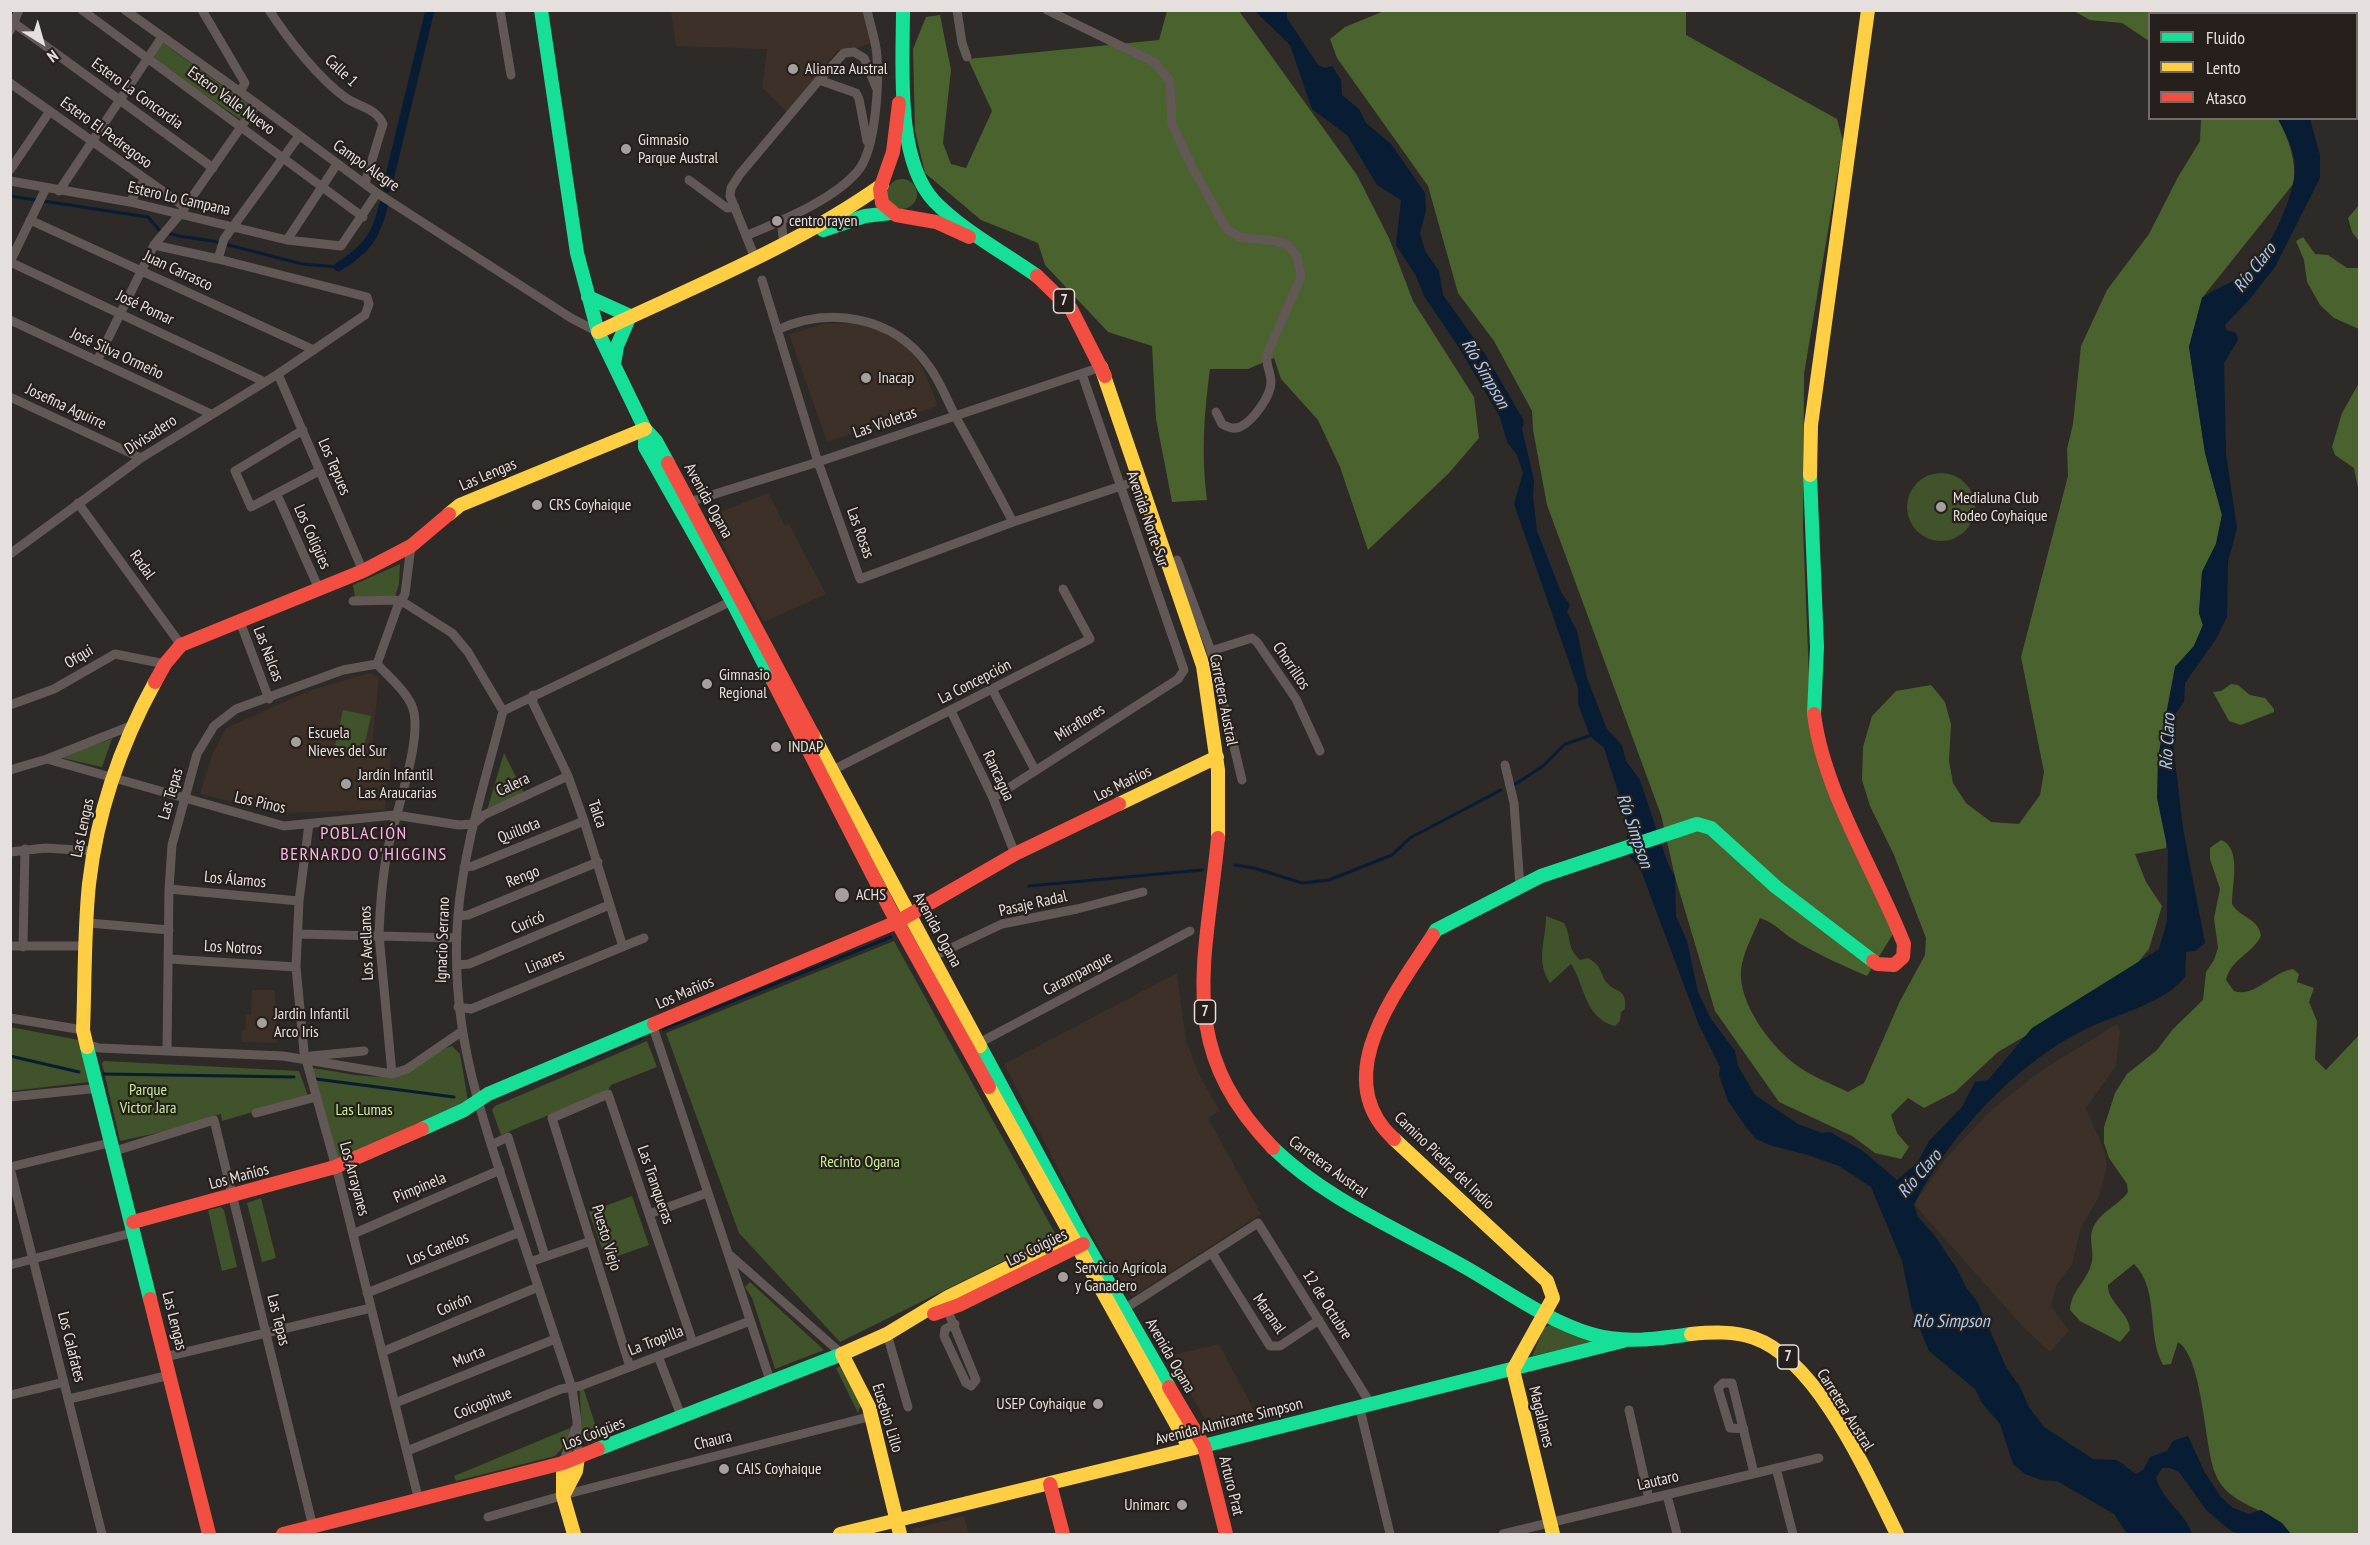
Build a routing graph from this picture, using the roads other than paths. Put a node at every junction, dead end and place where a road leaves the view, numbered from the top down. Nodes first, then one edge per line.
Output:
1 (19, 10) edge
2 (82, 10) edge
3 (125, 10) edge
4 (202, 10) edge
5 (269, 10) edge
6 (500, 10) edge
7 (541, 10) edge
8 (867, 10) edge
9 (903, 10) edge
10 (957, 10) edge
11 (1047, 10) edge
12 (1868, 10) edge
13 (12, 27) edge
14 (162, 37) junction
15 (967, 57) dead end
16 (147, 59) junction
17 (903, 73) junction
18 (511, 75) dead end
19 (819, 80) junction
20 (10, 82) edge
21 (876, 87) junction
22 (240, 92) junction
23 (120, 100) junction
24 (257, 104) junction
25 (50, 111) junction
26 (241, 127) junction
27 (298, 136) junction
28 (92, 141) junction
29 (868, 152) junction
30 (283, 158) junction
31 (337, 164) junction
32 (213, 168) junction
33 (10, 170) edge
34 (145, 179) junction
35 (689, 180) dead end
36 (10, 181) edge
37 (884, 182) junction
38 (365, 183) junction
39 (922, 185) junction
40 (323, 187) junction
41 (45, 190) junction
42 (59, 190) junction
43 (377, 194) junction
44 (130, 202) junction
45 (735, 207) junction
46 (183, 210) junction
47 (898, 215) junction
48 (363, 218) junction
49 (30, 220) junction
50 (781, 220) junction
51 (236, 227) junction
52 (746, 236) junction
53 (287, 240) junction
54 (157, 242) junction
55 (787, 243) junction
56 (1005, 253) junction
57 (219, 254) junction
58 (755, 258) junction
59 (10, 262) edge
60 (140, 271) junction
61 (762, 280) dead end
62 (588, 297) junction
63 (120, 313) junction
64 (630, 316) junction
65 (10, 320) edge
66 (777, 330) junction
67 (598, 332) junction
68 (314, 350) junction
69 (97, 361) junction
70 (614, 364) junction
71 (1101, 368) junction
72 (278, 374) junction
73 (1082, 374) junction
74 (266, 382) junction
75 (10, 398) edge
76 (1216, 412) dead end
77 (211, 414) junction
78 (955, 415) junction
79 (645, 429) junction
80 (303, 430) junction
81 (141, 458) junction
82 (818, 462) junction
83 (319, 471) junction
84 (1140, 479) junction
85 (1120, 486) junction
86 (278, 497) dead end
87 (78, 503) junction
88 (683, 503) junction
89 (1013, 522) junction
90 (411, 546) junction
91 (10, 554) edge
92 (1177, 560) dead end
93 (363, 571) junction
94 (1063, 589) dead end
95 (319, 590) junction
96 (736, 599) junction
97 (400, 600) junction
98 (353, 601) dead end
99 (239, 619) junction
100 (181, 645) junction
101 (1211, 651) junction
102 (165, 664) junction
103 (377, 664) junction
104 (1183, 674) joint
105 (992, 689) junction
106 (533, 695) junction
107 (269, 699) junction
108 (10, 705) edge
109 (503, 711) junction
110 (951, 711) junction
111 (133, 725) junction
112 (1233, 748) junction
113 (1320, 751) dead end
114 (1217, 757) junction
115 (47, 759) junction
116 (1505, 765) dead end
117 (10, 770) edge
118 (1035, 770) junction
119 (827, 772) junction
120 (568, 776) junction
121 (111, 779) junction
122 (1242, 780) dead end
123 (993, 798) junction
124 (184, 800) junction
125 (395, 814) junction
126 (585, 821) junction
127 (309, 824) junction
128 (472, 824) junction
129 (24, 849) junction
130 (94, 851) junction
131 (10, 852) edge
132 (1015, 855) junction
133 (598, 862) junction
134 (464, 867) junction
135 (1520, 887) junction
136 (169, 889) junction
137 (1143, 892) dead end
138 (299, 901) junction
139 (609, 905) junction
140 (910, 915) junction
141 (458, 916) junction
142 (897, 922) junction
143 (88, 923) junction
144 (169, 930) junction
145 (1190, 931) dead end
146 (299, 934) junction
147 (379, 935) junction
148 (458, 938) junction
149 (644, 938) dead end
150 (10, 946) edge
151 (87, 946) junction
152 (623, 946) junction
153 (22, 947) junction
154 (934, 956) junction
155 (168, 959) junction
156 (458, 965) junction
157 (296, 967) junction
158 (458, 1007) junction
159 (10, 1018) edge
160 (652, 1024) junction
161 (83, 1029) junction
162 (461, 1032) junction
163 (980, 1043) junction
164 (86, 1044) junction
165 (167, 1050) junction
166 (364, 1051) dead end
167 (305, 1055) junction
168 (392, 1074) junction
169 (100, 1088) junction
170 (10, 1097) edge
171 (316, 1097) junction
172 (477, 1102) junction
173 (256, 1113) dead end
174 (552, 1118) joint
175 (491, 1145) junction
176 (114, 1147) junction
177 (10, 1167) edge
178 (335, 1167) junction
179 (500, 1170) junction
180 (707, 1193) junction
181 (232, 1196) junction
182 (649, 1214) junction
183 (134, 1227) junction
184 (520, 1232) junction
185 (353, 1234) junction
186 (591, 1241) junction
187 (1077, 1242) junction
188 (1212, 1253) junction
189 (545, 1256) junction
190 (731, 1256) junction
191 (33, 1259) junction
192 (530, 1262) junction
193 (10, 1265) edge
194 (538, 1287) junction
195 (367, 1293) junction
196 (371, 1308) junction
197 (947, 1309) junction
198 (1124, 1309) junction
199 (1546, 1314) junction
200 (1318, 1320) junction
201 (750, 1321) junction
202 (955, 1324) junction
203 (903, 1325) junction
204 (266, 1332) junction
205 (887, 1334) junction
206 (555, 1339) junction
207 (1626, 1340) junction
208 (693, 1343) junction
209 (382, 1352) junction
210 (842, 1354) junction
211 (658, 1356) junction
212 (165, 1357) junction
213 (630, 1367) junction
214 (1513, 1370) junction
215 (170, 1375) junction
216 (64, 1382) junction
217 (771, 1383) junction
218 (572, 1388) junction
219 (10, 1395) edge
220 (69, 1399) junction
221 (395, 1403) junction
222 (1365, 1404) junction
223 (908, 1407) dead end
224 (1629, 1410) dead end
225 (872, 1416) junction
226 (682, 1418) junction
227 (577, 1421) junction
228 (1744, 1429) junction
229 (1197, 1448) junction
230 (407, 1451) junction
231 (578, 1457) junction
232 (1819, 1458) dead end
233 (563, 1463) junction
234 (1776, 1468) junction
235 (1754, 1473) junction
236 (1050, 1484) junction
237 (1667, 1495) junction
238 (563, 1496) junction
239 (1649, 1499) junction
240 (1879, 1499) junction
241 (420, 1501) junction
242 (488, 1517) dead end
243 (313, 1527) junction
244 (899, 1528) edge
245 (1551, 1529) edge
246 (102, 1534) edge
247 (209, 1534) edge
248 (283, 1534) edge
249 (574, 1534) edge
250 (840, 1534) edge
251 (1063, 1534) edge
252 (1226, 1534) edge
253 (1390, 1534) edge
254 (1503, 1534) edge
255 (1677, 1534) edge
256 (1793, 1534) edge
257 (1897, 1534) edge
258 (1905, 1534) edge

1 - 13 street
2 - 16 street, Estero Valle Nuevo
3 - 14 street, Campo Alegre
4 - 22 street
5 - 38 street, Calle 1
6 - 18 street
7 - 62 main road, Avenida Ogana
8 - 21 street
9 - 17 main road, Carretera Austral / 7
10 - 15 street
11 - 76 street
12 - 135 main road, Camino Piedra del Indio
13 - 23 street, Estero La Concordia
14 - 16 street
14 - 22 street, Campo Alegre
16 - 23 street
16 - 26 street, Estero Valle Nuevo
17 - 37 main road, Carretera Austral / 7
17 - 39 main road, Carretera Austral / 7
19 - 21 street
19 - 29 street
19 - 45 street
20 - 25 street, Estero El Pedregoso
21 - 29 street
22 - 24 street, Campo Alegre
23 - 28 street
23 - 32 street, Estero La Concordia
24 - 26 street
24 - 27 street, Campo Alegre
25 - 28 street, Estero El Pedregoso
25 - 33 street
26 - 30 street, Estero Valle Nuevo
26 - 32 street
27 - 30 street
27 - 31 street, Campo Alegre
28 - 34 street, Estero El Pedregoso
28 - 42 street
29 - 50 street
30 - 40 street, Estero Valle Nuevo
30 - 51 street
31 - 38 street, Campo Alegre
31 - 40 street
32 - 46 street
34 - 44 street
34 - 46 street, Estero El Pedregoso
35 - 45 street
36 - 41 street, Estero Lo Campana
37 - 39 main road
37 - 47 main road
37 - 55 main road
38 - 43 street, Campo Alegre
39 - 47 main road
39 - 56 main road, Carretera Austral / 7
40 - 48 street, Estero Valle Nuevo
40 - 53 street
41 - 42 street, Estero Lo Campana
41 - 49 street
42 - 44 street, Estero Lo Campana
43 - 48 street
43 - 67 street, Campo Alegre
44 - 46 street, Estero Lo Campana
45 - 52 street
46 - 51 street, Estero Lo Campana
46 - 54 street
47 - 55 main road, Carretera Austral
47 - 56 main road, Carretera Austral / 7
48 - 53 street, Estero Lo Campana
49 - 59 street
49 - 60 street, Juan Carrasco
50 - 52 street
50 - 55 street
51 - 53 street, Estero Lo Campana
51 - 57 street
52 - 58 street
54 - 57 street
54 - 60 street
55 - 58 main road
56 - 71 main road, Carretera Austral / 7
57 - 68 street, Divisadero
58 - 64 main road
59 - 63 street, José Pomar
60 - 63 street
60 - 68 street, Juan Carrasco
61 - 66 street, Las Rosas
62 - 64 main road
62 - 67 main road, Avenida Ogana
63 - 69 street
63 - 74 street, José Pomar
64 - 67 main road
64 - 70 main road
65 - 69 street, José Silva Ormeño
66 - 78 street
66 - 82 street, Las Rosas
67 - 70 main road, Avenida Ogana
68 - 72 street, Divisadero
69 - 77 street, José Silva Ormeño
70 - 79 main road, Avenida Ogana
71 - 73 street, Las Violetas
71 - 84 main road, Carretera Austral
72 - 74 street, Divisadero
72 - 80 street, Los Tepues
73 - 78 street, Las Violetas
73 - 85 street, Avenida Norte Sur
74 - 77 street, Divisadero
75 - 81 street, Josefina Aguirre
77 - 81 street, Divisadero
78 - 82 street, Las Violetas
78 - 89 street
79 - 88 main road, Avenida Ogana
79 - 90 main road, Las Lengas
80 - 83 street, Los Tepues
80 - 83 street
81 - 87 street, Divisadero
82 - 88 street, Las Violetas
82 - 89 street, Las Rosas
83 - 93 street, Los Tepues
84 - 85 street, Las Rosas
84 - 114 main road, Carretera Austral / 7
85 - 89 street, Las Rosas
85 - 104 street, Avenida Norte Sur
86 - 95 street, Los Coligües
87 - 91 street, Divisadero
87 - 100 street, Radal
88 - 96 main road, Avenida Ogana
90 - 93 main road, Las Lengas
90 - 97 street
92 - 101 street
93 - 95 main road, Las Lengas
94 - 105 street, La Concepción
95 - 99 main road, Las Lengas
96 - 106 street
96 - 119 main road, Avenida Ogana
97 - 98 street
97 - 103 street
97 - 109 street
99 - 100 main road, Las Lengas
99 - 107 street, Las Nalcas
100 - 102 main road, Las Lengas
101 - 112 street
101 - 113 street, Chorrillos
102 - 108 street, Ofqui
102 - 111 main road, Las Lengas
103 - 107 street, Las Tepas
103 - 125 street, Los Avellanos
104 - 118 street, Miraflores
105 - 110 street, La Concepción
105 - 118 street
106 - 109 street
106 - 120 street, Talca
107 - 124 street, Las Tepas
109 - 128 street, Ignacio Serrano
110 - 119 street, La Concepción
110 - 123 street, Rancagua
111 - 115 street
111 - 121 main road, Las Lengas
112 - 114 street, Los Mañíos
112 - 122 street
114 - 132 main road, Los Mañíos
114 - 199 main road, Carretera Austral / 7
115 - 117 street
115 - 121 street, Los Pinos
116 - 135 street
118 - 123 street, Miraflores
119 - 140 main road, Avenida Ogana
119 - 142 main road, Avenida Ogana
120 - 126 street, Talca
120 - 128 street, Calera
121 - 124 street, Los Pinos
121 - 130 main road, Las Lengas
123 - 132 street, Rancagua
124 - 127 street, Los Pinos
124 - 136 street, Las Tepas
125 - 127 street, Los Pinos
125 - 128 street, Los Pinos
125 - 147 street, Los Avellanos
126 - 133 street, Talca
126 - 134 street, Quillota
127 - 138 street, Los Arrayanes
128 - 134 street, Ignacio Serrano
129 - 130 street
129 - 131 street
129 - 153 street
130 - 143 main road, Las Lengas
132 - 140 main road, Los Mañíos
133 - 139 street, Talca
133 - 141 street, Rengo
134 - 141 street, Ignacio Serrano
135 - 199 main road, Camino Piedra del Indio
136 - 138 street, Los Álamos
136 - 144 street, Las Tepas
137 - 154 street, Pasaje Radal
138 - 146 street, Los Arrayanes
139 - 152 street, Talca
139 - 156 street, Curicó
140 - 142 main road, Los Mañíos
140 - 154 main road, Avenida Ogana
141 - 148 street, Ignacio Serrano
142 - 160 main road, Los Mañíos
142 - 187 main road, Avenida Ogana
143 - 144 street
143 - 151 main road, Las Lengas
144 - 155 street, Las Tepas
145 - 163 street, Carampangue
146 - 147 street
146 - 157 street, Los Arrayanes
147 - 148 street
147 - 168 street, Los Avellanos
148 - 156 street, Ignacio Serrano
149 - 152 street, Linares
150 - 153 street
151 - 153 street
151 - 161 main road, Las Lengas
152 - 158 street, Linares
154 - 163 main road, Avenida Ogana
155 - 157 street, Los Notros
155 - 165 street, Las Tepas
156 - 158 street, Ignacio Serrano
157 - 167 street, Los Arrayanes
158 - 162 street, Ignacio Serrano
159 - 161 street
160 - 172 main road, Los Mañíos
160 - 180 street, Eusebio Lillo
161 - 164 main road, Las Lengas
162 - 168 street
162 - 172 street, Ignacio Serrano
163 - 187 main road, Avenida Ogana
164 - 165 street
164 - 169 main road, Las Lengas
165 - 167 street
166 - 167 street
167 - 168 street
167 - 171 street, Los Arrayanes
169 - 170 street
169 - 176 main road, Las Lengas
171 - 173 street
171 - 178 street, Los Arrayanes
172 - 175 street, Ignacio Serrano
172 - 178 main road, Los Mañíos
174 - 182 street, Las Tranqueras
174 - 186 street, Puesto Viejo
175 - 179 street, Ignacio Serrano
175 - 189 street
176 - 177 street
176 - 181 street, Las Tepas
176 - 183 main road, Las Lengas
177 - 191 street, Los Calafates
178 - 181 main road, Los Mañíos
178 - 185 street, Los Arrayanes
179 - 184 street, Ignacio Serrano
179 - 185 street, Pimpinela
180 - 182 street
180 - 190 street, Eusebio Lillo
181 - 183 main road, Los Mañíos
181 - 204 street, Las Tepas
182 - 208 street, Las Tranqueras
183 - 191 street, Los Mañíos
183 - 212 main road, Las Lengas
184 - 192 street, Ignacio Serrano
184 - 195 street, Los Canelos
185 - 195 street, Los Arrayanes
186 - 189 street
186 - 213 street, Puesto Viejo
187 - 197 main road, Los Coigües
187 - 198 main road, Avenida Ogana
187 - 203 main road, Los Coigües
187 - 229 main road, Avenida Ogana
188 - 198 street
188 - 200 street, Maranal
188 - 200 street, 12 de Octubre
189 - 192 street
190 - 201 street, Eusebio Lillo
190 - 210 street, Eusebio Lillo
191 - 193 street, Los Mañíos
191 - 216 street, Los Calafates
192 - 194 street, Ignacio Serrano
194 - 206 street, Ignacio Serrano
194 - 209 street, Coirón
195 - 196 street, Los Arrayanes
196 - 204 street
196 - 209 street, Los Arrayanes
197 - 202 street
197 - 203 main road, Los Coigües
198 - 229 main road, Avenida Ogana
199 - 207 main road, Carretera Austral / 7
199 - 214 main road, Magallanes
200 - 222 street, 12 de Octubre
201 - 208 street, La Tropilla
201 - 217 street, Eusebio Lillo
202 - 202 street
203 - 205 main road, Los Coigües
204 - 212 street
204 - 243 street, Las Tepas
205 - 210 main road, Los Coigües
205 - 223 street
206 - 218 street, Ignacio Serrano
206 - 221 street, Murta
207 - 214 main road, Avenida Almirante Simpson
207 - 240 main road, Carretera Austral / 7
208 - 211 street, La Tropilla
209 - 221 street, Los Arrayanes
210 - 217 main road, Los Coigües
210 - 225 main road, Eusebio Lillo
211 - 213 street, La Tropilla
211 - 226 street
212 - 215 main road, Las Lengas
213 - 218 street, La Tropilla
214 - 222 main road, Avenida Almirante Simpson
214 - 245 main road, Magallanes
215 - 220 street
215 - 247 main road, Las Lengas
216 - 219 street
216 - 220 street, Los Calafates
217 - 226 main road, Los Coigües
218 - 227 street, Ignacio Serrano
218 - 230 street, Coicopihue
220 - 246 street, Los Calafates
221 - 230 street, Los Arrayanes
222 - 229 main road, Avenida Almirante Simpson
222 - 253 street, 12 de Octubre
224 - 239 street
225 - 238 street, Chaura
225 - 244 main road, Eusebio Lillo
226 - 231 main road, Los Coigües
227 - 231 street, Ignacio Serrano
227 - 233 street, Ignacio Serrano
228 - 228 street
228 - 235 street
229 - 236 main road, Avenida Almirante Simpson
229 - 252 main road, Arturo Prat
230 - 241 street, Los Arrayanes
231 - 233 main road, Los Coigües
231 - 238 main road, Ignacio Serrano
232 - 234 street, Lautaro
233 - 238 main road, Ignacio Serrano
233 - 241 main road, Los Coigües
234 - 235 street, Lautaro
234 - 256 street
235 - 237 street, Lautaro
236 - 244 main road, Avenida Almirante Simpson
236 - 251 main road
237 - 239 street, Lautaro
237 - 255 street
238 - 242 street, Chaura
238 - 249 main road, Ignacio Serrano
239 - 245 street, Lautaro
240 - 257 main road, Carretera Austral / 7
240 - 258 main road, Carretera Austral / 7
241 - 243 main road, Los Coigües
243 - 248 main road, Los Coigües
244 - 250 main road, Avenida Almirante Simpson
245 - 254 street, Lautaro

